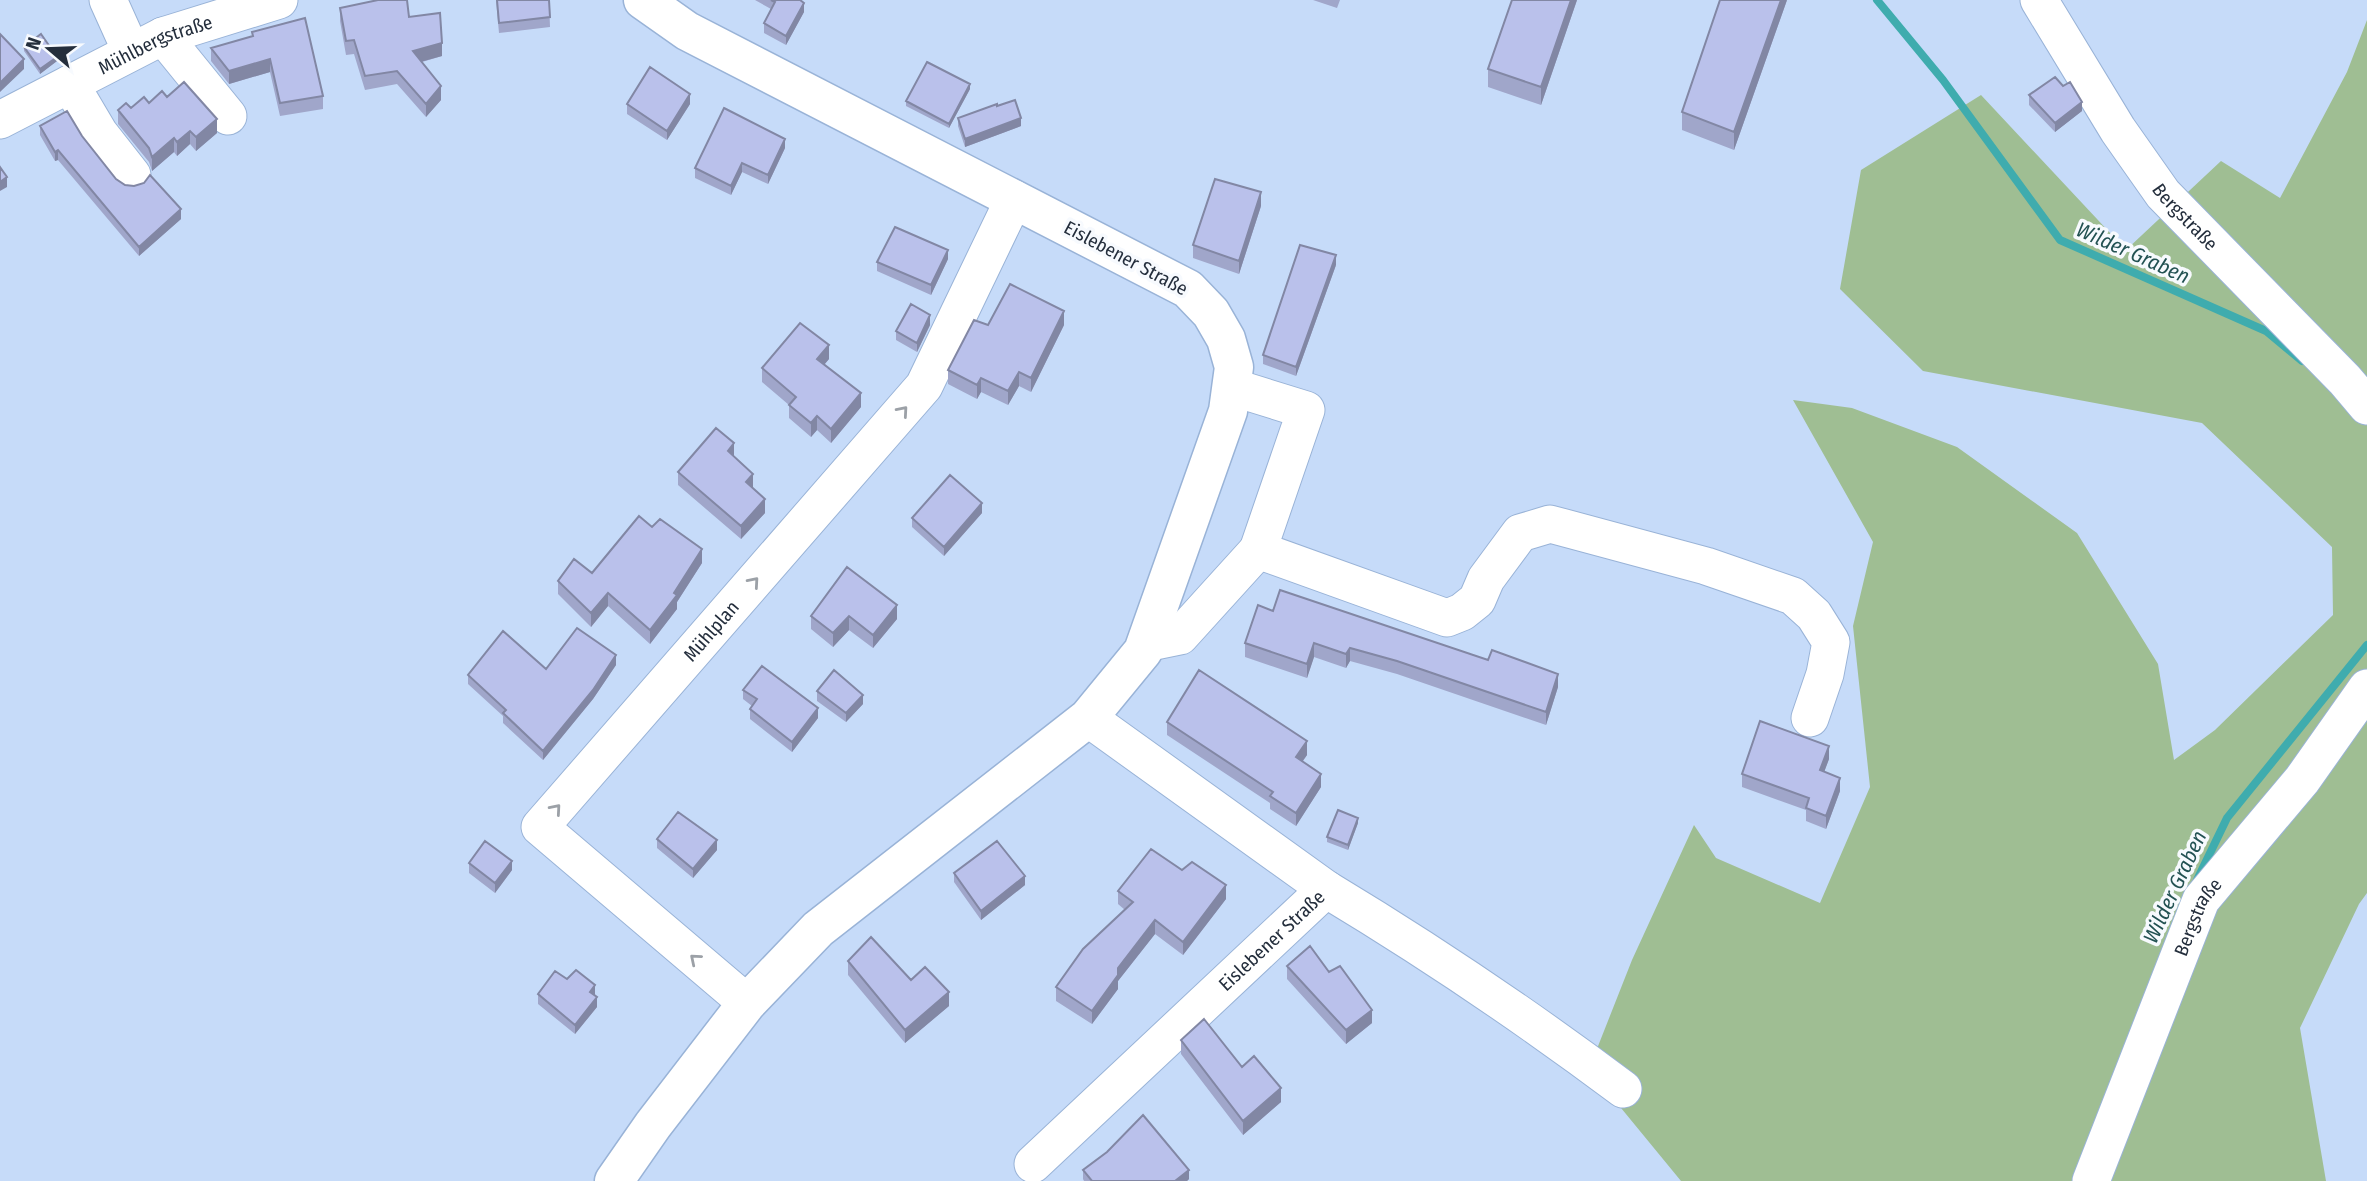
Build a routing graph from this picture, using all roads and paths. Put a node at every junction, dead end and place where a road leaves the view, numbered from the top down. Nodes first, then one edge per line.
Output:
1 (108, 0) edge
2 (279, 0) edge
3 (643, 0) edge
4 (2039, 0) edge
5 (147, 44) junction
6 (70, 84) junction
7 (228, 116) dead end
8 (0, 120) edge
9 (132, 176) dead end
10 (1014, 199) junction
11 (1232, 387) junction
12 (2367, 406) edge
13 (1258, 550) junction
14 (1146, 643) junction
15 (2367, 688) edge
16 (1088, 718) junction
17 (1810, 718) dead end
18 (1326, 889) junction
19 (747, 1003) junction
20 (1623, 1089) dead end
21 (1033, 1164) dead end
22 (614, 1181) edge
23 (2091, 1181) edge

1 - 5 street
2 - 5 street, Mühlbergstraße
3 - 10 main road, Eislebener Straße
4 - 12 street, Bergstraße
5 - 6 street, Mühlbergstraße
5 - 7 street
6 - 8 street, Mühlbergstraße
6 - 9 street
10 - 11 main road, Eislebener Straße
19 -> 10 street, Mühlplan
11 - 13 street
11 - 14 main road, Eislebener Straße
13 - 14 street
13 - 17 street
14 - 16 main road, Eislebener Straße
15 - 23 street, Bergstraße
16 - 18 street, Eislebener Straße
16 - 19 main road, Eislebener Straße
18 - 20 street
18 - 21 street, Eislebener Straße
19 - 22 main road, Eislebener Straße

